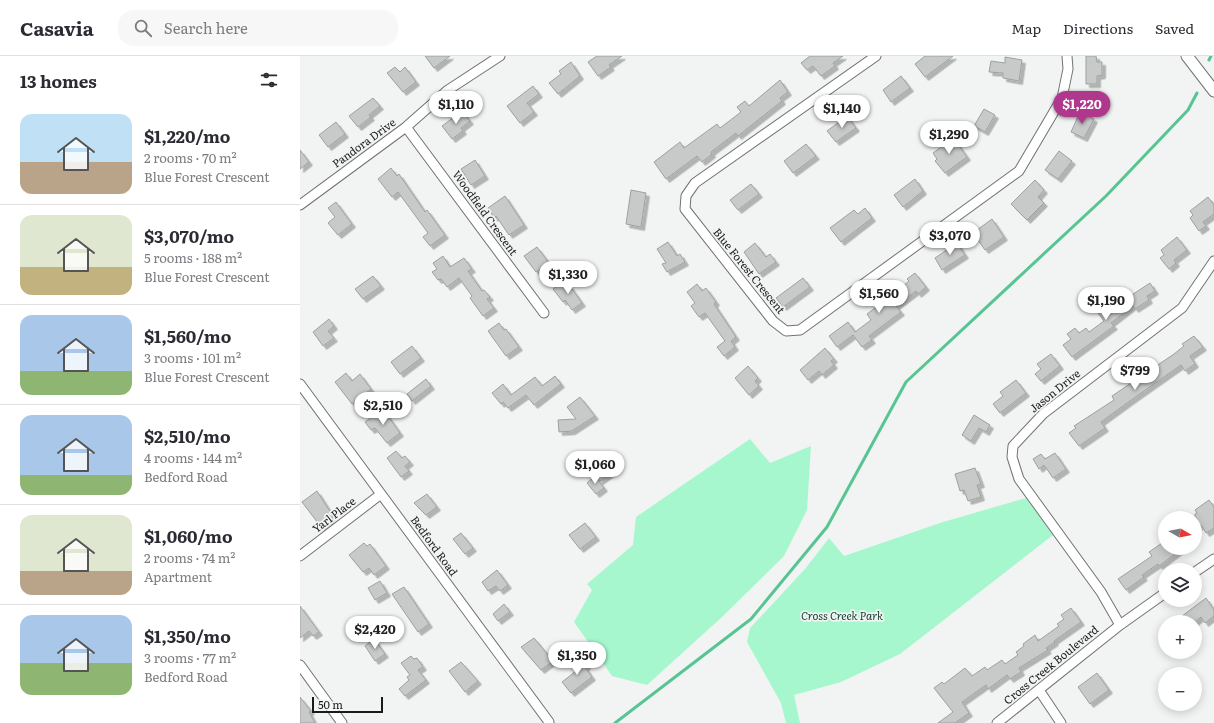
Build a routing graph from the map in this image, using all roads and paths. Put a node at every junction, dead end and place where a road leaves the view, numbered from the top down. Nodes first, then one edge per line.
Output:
1 (500, 56) edge
2 (876, 56) edge
3 (1067, 56) edge
4 (1187, 56) edge
5 (1214, 91) edge
6 (406, 126) junction
7 (300, 205) edge
8 (1214, 261) edge
9 (544, 313) dead end
10 (300, 384) edge
11 (381, 494) junction
12 (300, 556) edge
13 (1214, 559) edge
14 (1202, 567) edge
15 (1158, 598) edge
16 (1120, 625) junction
17 (300, 666) edge
18 (1039, 690) junction
19 (549, 722) dead end
20 (342, 723) edge
21 (997, 723) edge
22 (1061, 723) edge

1 - 6 street, Pandora Drive
2 - 3 street, Blue Forest Crescent
4 - 5 street
6 - 7 street, Pandora Drive
6 - 9 street, Woodfield Crescent
8 - 16 street, Jason Drive
10 - 11 street, Bedford Road
11 - 12 street, Yarl Place
11 - 19 street, Bedford Road
13 - 14 street
15 - 16 street, Cross Creek Boulevard
16 - 18 street, Cross Creek Boulevard
17 - 20 street
18 - 21 street, Cross Creek Boulevard
18 - 22 street

